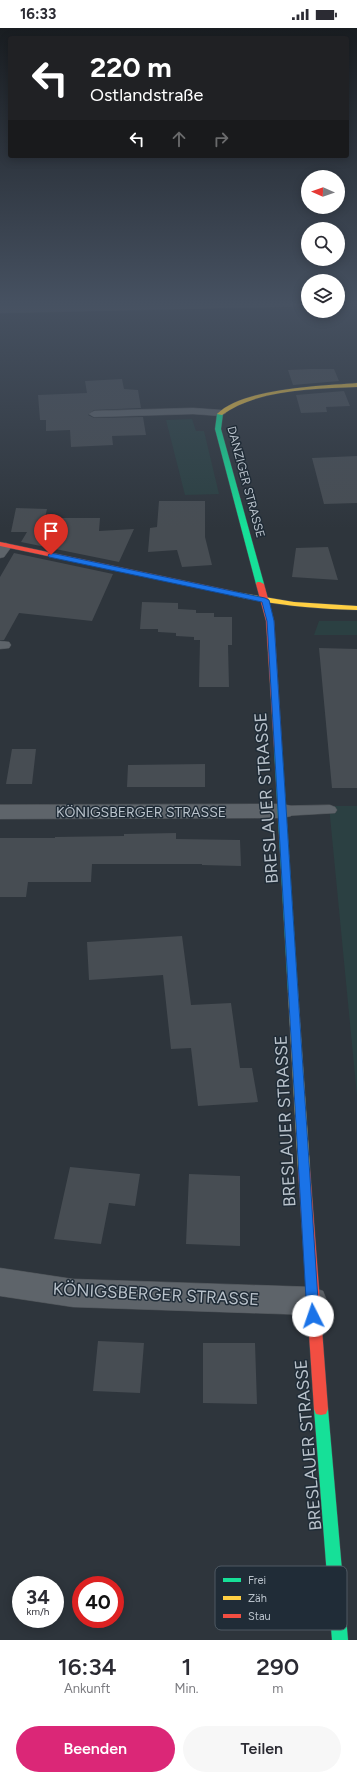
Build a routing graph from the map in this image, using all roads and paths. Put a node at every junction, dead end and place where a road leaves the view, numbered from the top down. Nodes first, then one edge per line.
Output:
1 (357, 385) edge
2 (221, 413) junction
3 (94, 414) dead end
4 (2, 548) edge
5 (265, 600) junction
6 (357, 608) edge
7 (330, 810) dead end
8 (283, 811) junction
9 (0, 812) edge
10 (0, 1282) edge
11 (312, 1301) junction
12 (334, 1566) edge
13 (339, 1630) edge
14 (340, 1640) edge

1 - 2 street, DANZIGER STRASSE
2 - 3 lane
2 - 5 street, DANZIGER STRASSE
4 - 5 street
5 - 6 street
5 - 8 street, BRESLAUER STRASSE
7 - 8 lane
8 - 9 street, KÖNIGSBERGER STRASSE
8 - 11 street, BRESLAUER STRASSE
10 - 11 street, KÖNIGSBERGER STRASSE
11 - 12 street, BRESLAUER STRASSE
13 - 14 street, BRESLAUER STRASSE

